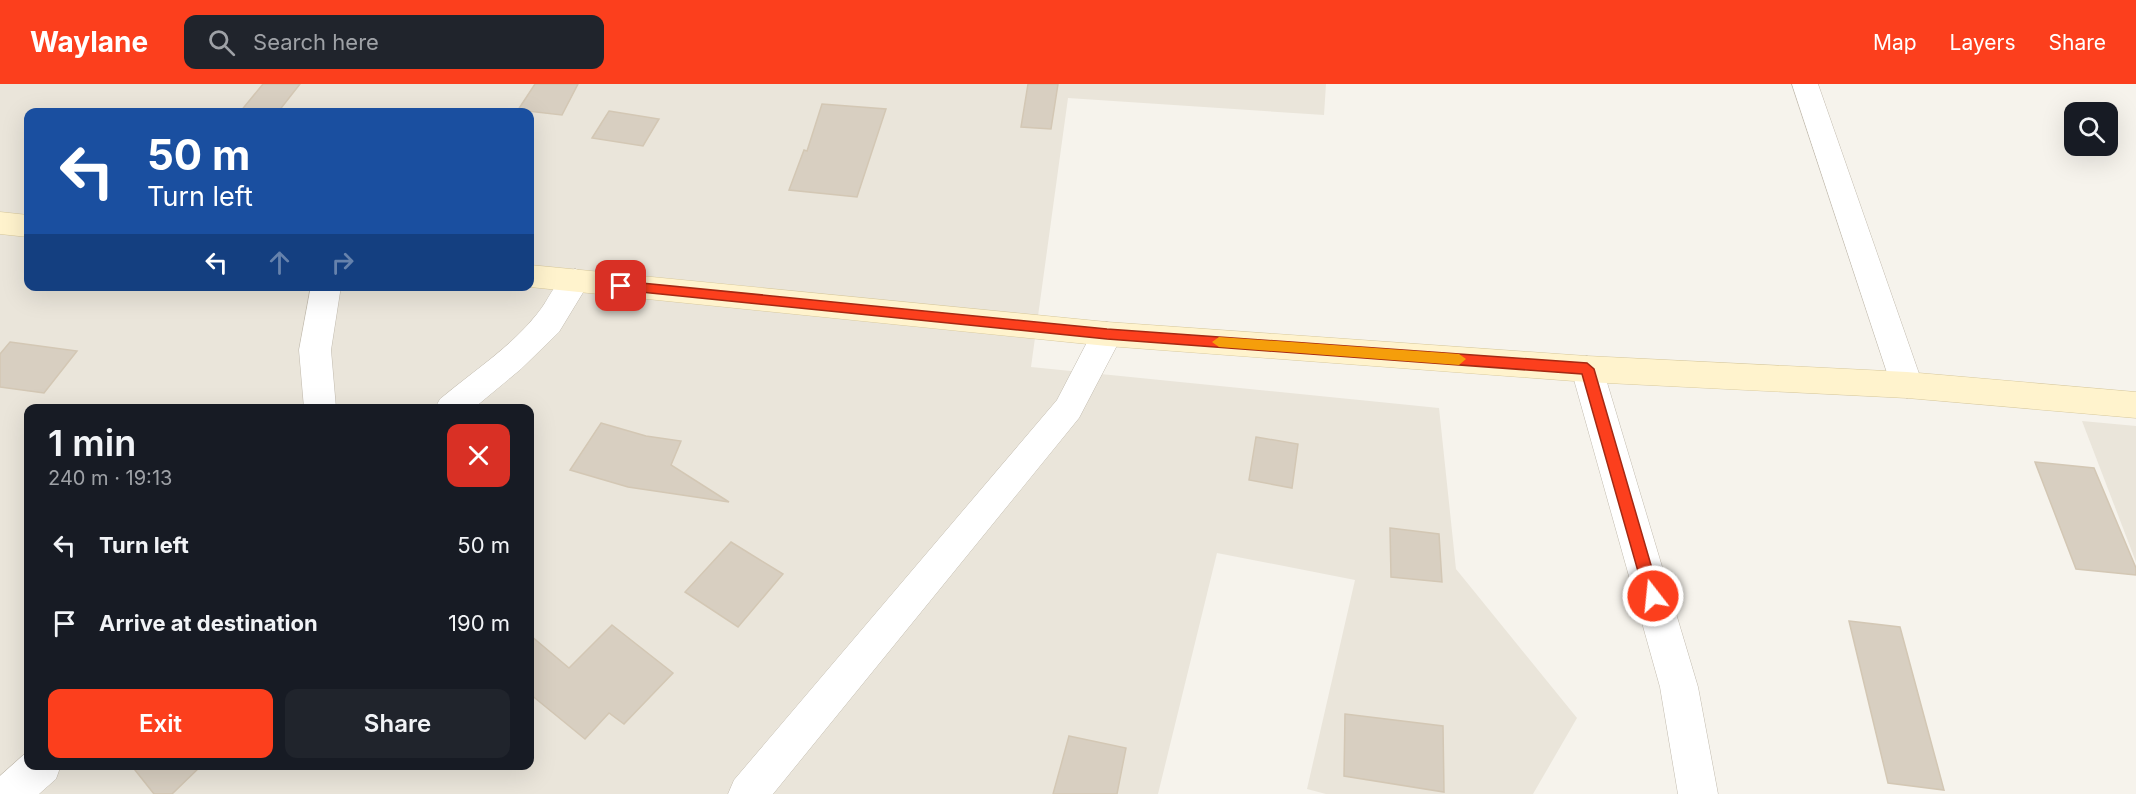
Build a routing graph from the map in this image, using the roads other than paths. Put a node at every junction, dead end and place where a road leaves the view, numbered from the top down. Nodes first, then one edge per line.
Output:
1 (1805, 84) edge
2 (0, 223) edge
3 (24, 226) edge
4 (534, 276) edge
5 (575, 281) junction
6 (325, 291) edge
7 (1107, 334) junction
8 (1587, 369) junction
9 (1907, 385) junction
10 (320, 404) edge
11 (456, 404) edge
12 (2136, 405) edge
13 (36, 770) edge
14 (9, 794) edge
15 (748, 794) edge
16 (1698, 794) edge

1 - 9 street
2 - 3 street
4 - 5 street
5 - 7 street
5 - 11 street
6 - 10 street
7 - 8 street
7 - 15 street
8 - 9 street
8 - 16 street
9 - 12 street
13 - 14 street

